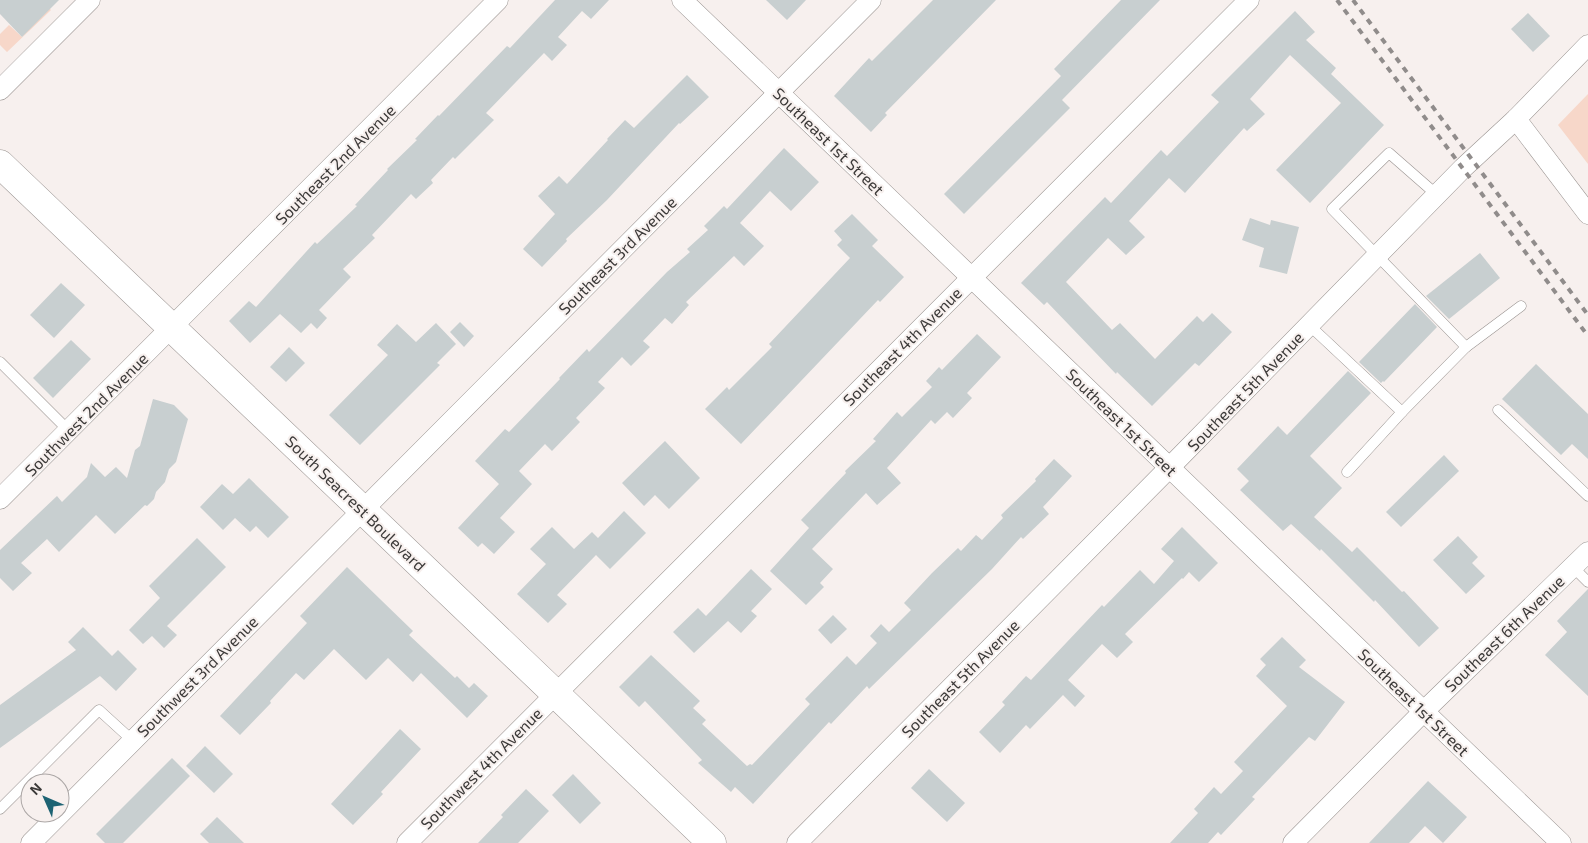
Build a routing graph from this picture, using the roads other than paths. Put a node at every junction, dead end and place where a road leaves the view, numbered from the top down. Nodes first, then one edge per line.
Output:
1 (90, 0) edge
2 (498, 0) edge
3 (682, 0) edge
4 (871, 0) edge
5 (1249, 0) edge
6 (1588, 45) edge
7 (0, 90) edge
8 (778, 92) junction
9 (1516, 119) junction
10 (0, 164) edge
11 (1437, 195) junction
12 (1588, 214) edge
13 (1376, 256) junction
14 (971, 277) junction
15 (1521, 306) dead end
16 (1309, 325) junction
17 (172, 328) junction
18 (1466, 347) junction
19 (0, 362) edge
20 (1498, 410) dead end
21 (1402, 412) junction
22 (69, 431) junction
23 (1170, 468) junction
24 (1348, 472) dead end
25 (1588, 496) edge
26 (0, 499) edge
27 (363, 510) junction
28 (1588, 552) edge
29 (1573, 567) junction
30 (1588, 582) edge
31 (556, 693) junction
32 (1424, 711) junction
33 (133, 741) junction
34 (0, 809) edge
35 (31, 843) edge
36 (407, 843) edge
37 (712, 843) edge
38 (797, 843) edge
39 (1294, 843) edge
40 (1561, 843) edge

1 - 7 street
2 - 17 street, Southeast 2nd Avenue
3 - 8 street, Southeast 1st Street
4 - 8 street, Southeast 3rd Avenue
5 - 14 street, Southeast 4th Avenue
6 - 9 street, Southeast 5th Avenue
8 - 14 street, Southeast 1st Street
8 - 27 street, Southeast 3rd Avenue
9 - 11 street, Southeast 5th Avenue
9 - 12 street
10 - 17 street, South Seacrest Boulevard
11 - 13 street, Southeast 5th Avenue
11 - 13 lane
13 - 16 street, Southeast 5th Avenue
13 - 18 lane
14 - 23 street, Southeast 1st Street
14 - 31 street, Southeast 4th Avenue
15 - 18 lane
16 - 21 lane
16 - 23 street, Southeast 5th Avenue
17 - 22 street, Southwest 2nd Avenue
17 - 27 street, South Seacrest Boulevard
18 - 21 lane
19 - 22 lane
20 - 25 lane
21 - 24 lane
22 - 26 street, Southwest 2nd Avenue
23 - 32 street, Southeast 1st Street
23 - 38 street, Southeast 5th Avenue
27 - 31 street, South Seacrest Boulevard
27 - 33 street, Southwest 3rd Avenue
28 - 29 street, Southeast 6th Avenue
29 - 30 lane
29 - 32 street, Southeast 6th Avenue
31 - 36 street, Southwest 4th Avenue
31 - 37 street, South Seacrest Boulevard
32 - 39 street, Southeast 6th Avenue
32 - 40 street, Southeast 1st Street
33 - 34 lane
33 - 35 street, Southwest 3rd Avenue

